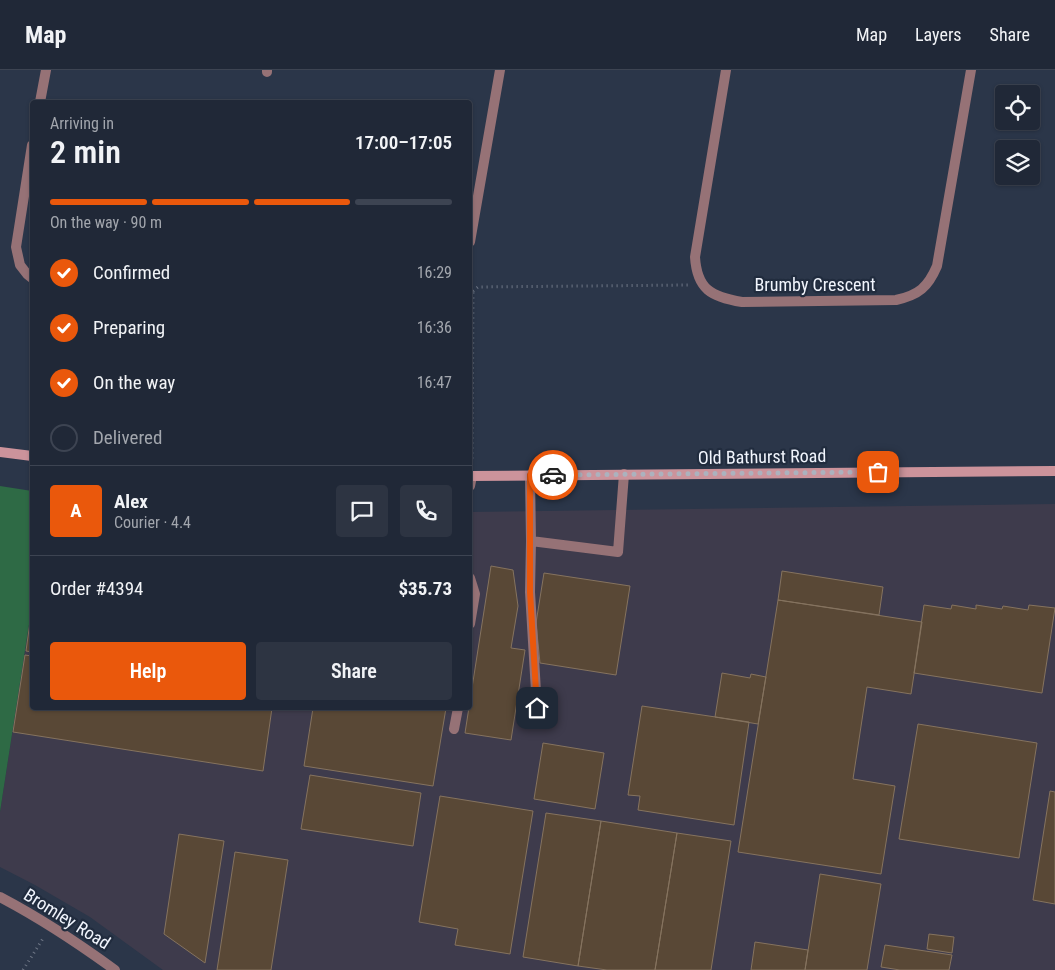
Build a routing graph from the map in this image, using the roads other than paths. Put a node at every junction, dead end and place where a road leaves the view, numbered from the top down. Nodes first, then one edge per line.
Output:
1 (46, 70) edge
2 (500, 70) edge
3 (726, 70) edge
4 (970, 70) edge
5 (40, 100) edge
6 (30, 157) edge
7 (472, 231) edge
8 (30, 276) edge
9 (0, 452) edge
10 (30, 456) edge
11 (1055, 471) edge
12 (624, 474) junction
13 (530, 475) junction
14 (472, 479) edge
15 (531, 541) junction
16 (472, 586) edge
17 (472, 609) edge
18 (537, 708) dead end
19 (458, 710) edge
20 (454, 729) dead end
21 (0, 898) edge
22 (115, 970) edge

1 - 5 street
2 - 7 street
3 - 4 street, Brumby Crescent
6 - 8 street
9 - 10 main road
11 - 12 main road, Old Bathurst Road
12 - 13 main road, Old Bathurst Road
12 - 15 street
13 - 14 main road, Old Bathurst Road
13 - 15 street
15 - 18 street
16 - 17 street
19 - 20 street
21 - 22 street, Bromley Road

